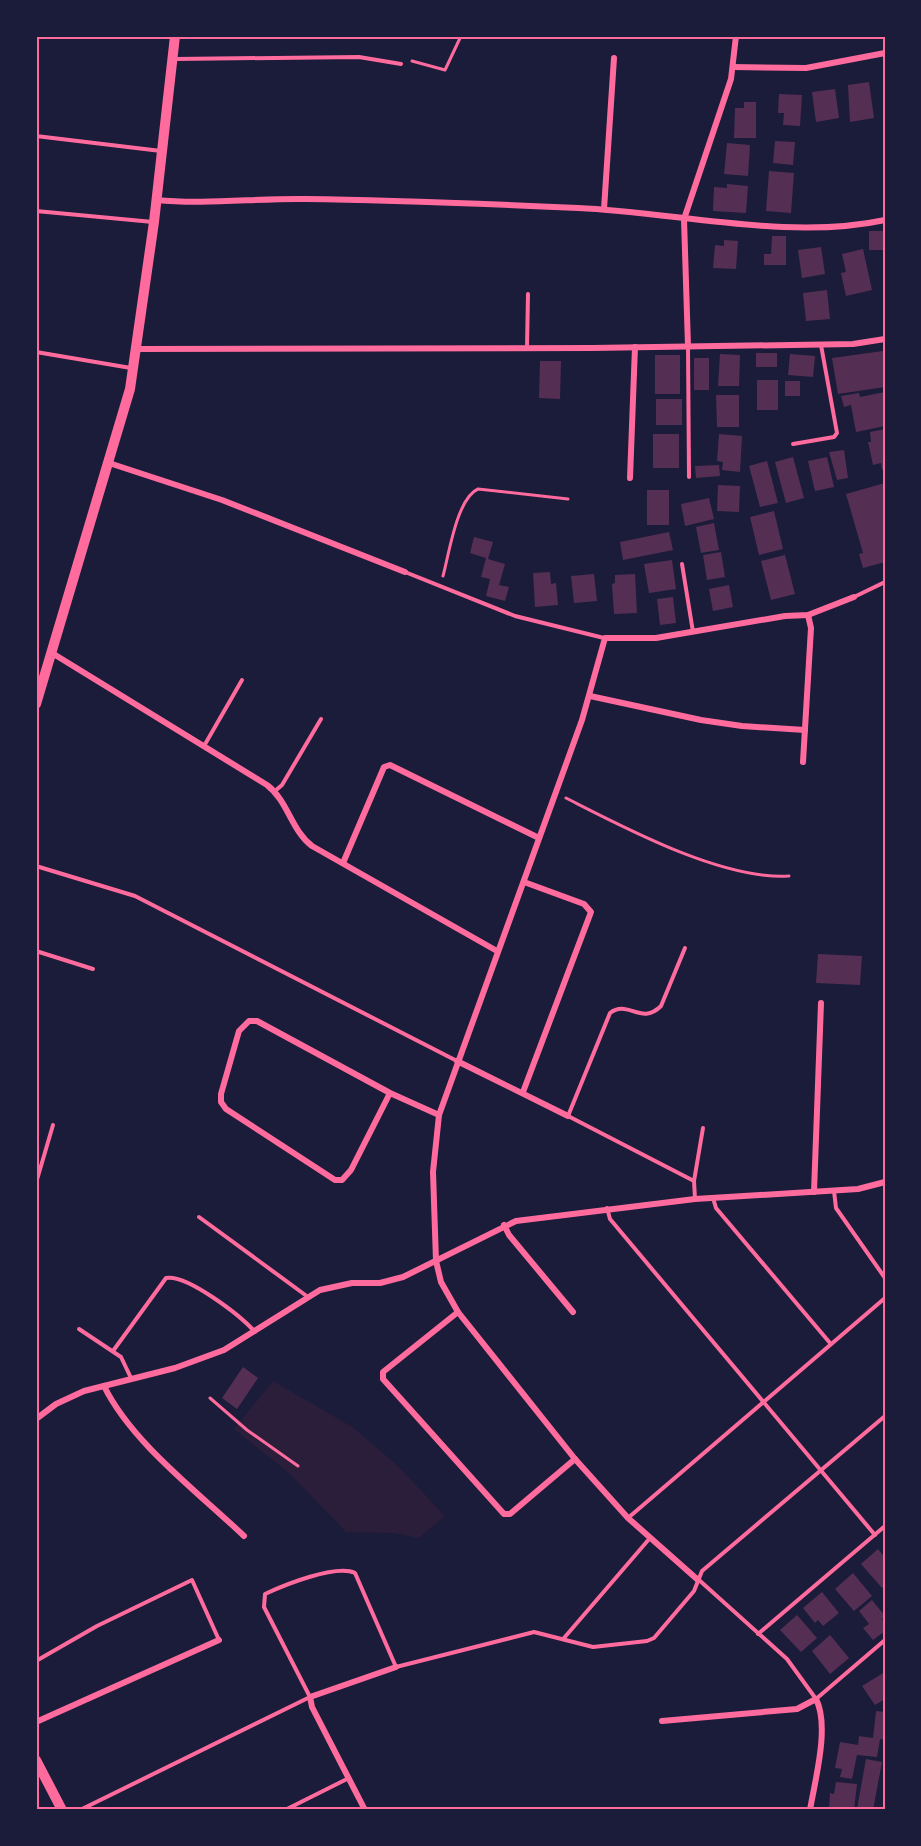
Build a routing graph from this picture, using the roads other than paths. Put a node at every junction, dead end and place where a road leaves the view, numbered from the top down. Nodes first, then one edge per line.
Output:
1 (175, 36) edge
2 (736, 36) edge
3 (885, 53) edge
4 (614, 58) dead end
5 (172, 59) junction
6 (401, 64) road end
7 (733, 67) junction
8 (36, 136) edge
9 (162, 151) junction
10 (156, 200) junction
11 (604, 209) junction
12 (36, 211) edge
13 (684, 219) junction
14 (885, 220) edge
15 (154, 222) junction
16 (528, 294) dead end
17 (885, 339) edge
18 (821, 344) junction
19 (688, 346) junction
20 (527, 347) junction
21 (635, 347) junction
22 (138, 349) junction
23 (36, 352) edge
24 (134, 369) junction
25 (793, 444) dead end
26 (109, 463) junction
27 (689, 477) dead end
28 (630, 478) dead end
29 (682, 564) dead end
30 (405, 572) joint
31 (885, 582) edge
32 (854, 597) joint
33 (808, 615) junction
34 (693, 632) junction
35 (605, 638) junction
36 (52, 653) junction
37 (242, 680) dead end
38 (590, 696) junction
39 (36, 704) edge
40 (321, 719) dead end
41 (805, 730) junction
42 (204, 746) junction
43 (803, 762) dead end
44 (275, 791) junction
45 (539, 838) junction
46 (343, 863) junction
47 (36, 866) edge
48 (524, 882) junction
49 (685, 948) dead end
50 (36, 951) edge
51 (497, 951) junction
52 (93, 969) dead end
53 (821, 1003) dead end
54 (458, 1061) junction
55 (523, 1092) junction
56 (390, 1093) junction
57 (440, 1115) junction
58 (568, 1116) junction
59 (53, 1125) dead end
60 (703, 1128) dead end
61 (694, 1181) junction
62 (885, 1182) edge
63 (36, 1183) edge
64 (834, 1191) junction
65 (814, 1192) junction
66 (713, 1198) junction
67 (695, 1199) junction
68 (607, 1208) junction
69 (200, 1217) dead end
70 (504, 1225) junction
71 (436, 1261) junction
72 (885, 1278) edge
73 (308, 1297) junction
74 (885, 1298) edge
75 (458, 1312) junction
76 (573, 1312) dead end
77 (79, 1329) dead end
78 (255, 1333) junction
79 (830, 1343) junction
80 (113, 1351) junction
81 (131, 1378) junction
82 (104, 1386) junction
83 (763, 1402) junction
84 (885, 1416) edge
85 (36, 1419) edge
86 (575, 1459) junction
87 (820, 1472) junction
88 (628, 1518) junction
89 (885, 1526) edge
90 (875, 1535) junction
91 (244, 1536) dead end
92 (650, 1538) junction
93 (698, 1580) junction
94 (758, 1634) junction
95 (564, 1638) junction
96 (219, 1640) joint
97 (885, 1640) edge
98 (36, 1661) edge
99 (396, 1667) junction
100 (310, 1697) junction
101 (816, 1699) junction
102 (662, 1721) dead end
103 (36, 1722) edge
104 (36, 1760) edge
105 (349, 1778) junction
106 (62, 1810) edge
107 (80, 1810) edge
108 (285, 1810) edge
109 (366, 1810) edge
110 (810, 1810) edge

1 - 5 street
2 - 7 street
3 - 7 street
4 - 11 street
5 - 6 lane
5 - 9 street
7 - 13 street
8 - 9 lane
9 - 10 street
10 - 11 street
10 - 15 street
11 - 13 street
12 - 15 lane
13 - 14 street
13 - 19 street
15 - 22 street
16 - 20 lane
17 - 18 street
18 - 19 street
18 - 25 lane
19 - 21 street
19 - 27 lane
20 - 21 street
20 - 22 street
21 - 28 street
22 - 24 street
23 - 24 lane
24 - 26 street
26 - 30 street
26 - 36 street
29 - 34 lane
30 - 35 lane
31 - 32 lane
32 - 33 street
33 - 34 street
33 - 41 street
34 - 35 street
35 - 38 street
36 - 39 street
36 - 42 street
37 - 42 lane
38 - 41 street
38 - 45 street
40 - 44 lane
41 - 43 street
42 - 44 street
44 - 46 street
45 - 46 street
45 - 48 street
46 - 51 street
47 - 54 lane
48 - 51 street
48 - 55 street
49 - 58 lane
50 - 52 lane
51 - 54 street
53 - 65 street
54 - 55 street
54 - 57 street
55 - 58 street
56 - 56 street
56 - 57 street
57 - 71 street
58 - 61 lane
59 - 63 lane
60 - 61 lane
61 - 67 lane
62 - 64 street
64 - 65 street
64 - 72 lane
65 - 66 street
66 - 67 street
66 - 79 lane
67 - 68 street
68 - 70 street
68 - 83 lane
69 - 73 lane
70 - 71 street
70 - 76 street
71 - 73 street
71 - 75 street
73 - 78 street
74 - 79 lane
75 - 86 street
75 - 86 street
77 - 80 lane
78 - 80 lane
78 - 81 street
79 - 83 lane
80 - 81 lane
81 - 82 street
82 - 85 street
82 - 91 street
83 - 87 lane
83 - 88 lane
84 - 87 lane
86 - 88 street
87 - 90 lane
87 - 93 lane
88 - 92 street
89 - 90 lane
90 - 94 lane
92 - 93 street
92 - 95 lane
93 - 94 lane
93 - 95 lane
94 - 101 lane
95 - 99 lane
96 - 98 lane
96 - 103 street
97 - 101 lane
99 - 100 street
99 - 100 lane
100 - 105 street
100 - 107 lane
101 - 102 street
101 - 110 street
104 - 106 street
105 - 108 lane
105 - 109 street

